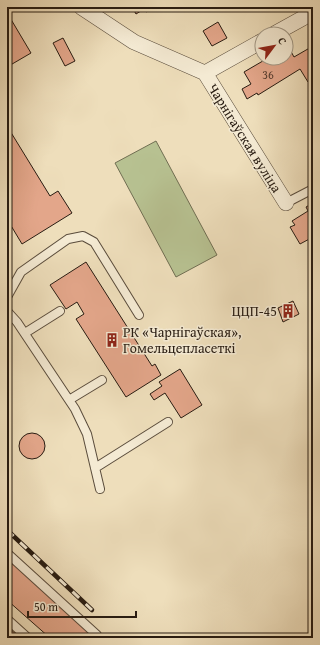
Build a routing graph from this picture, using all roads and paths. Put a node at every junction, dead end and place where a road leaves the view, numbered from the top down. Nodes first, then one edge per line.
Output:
1 (81, 7) edge
2 (303, 18) dead end
3 (288, 26) edge
4 (254, 45) edge
5 (205, 73) junction
6 (313, 189) edge
7 (286, 203) joint
8 (7, 297) edge
9 (7, 311) edge
10 (60, 311) dead end
11 (140, 315) dead end
12 (25, 333) junction
13 (102, 380) dead end
14 (69, 400) junction
15 (168, 422) dead end
16 (95, 468) junction
17 (100, 489) dead end
18 (7, 553) edge
19 (7, 619) edge
20 (28, 638) edge
21 (98, 638) edge

1 - 5 street, Чарнігаўская вуліца
2 - 3 street
4 - 5 street, Чарнігаўская вуліца
5 - 7 street, Чарнігаўская вуліца
6 - 7 lane
8 - 11 lane
9 - 12 lane
10 - 12 lane
12 - 14 lane
13 - 14 lane
14 - 16 lane
15 - 16 lane
16 - 17 lane
18 - 21 lane
19 - 20 lane

